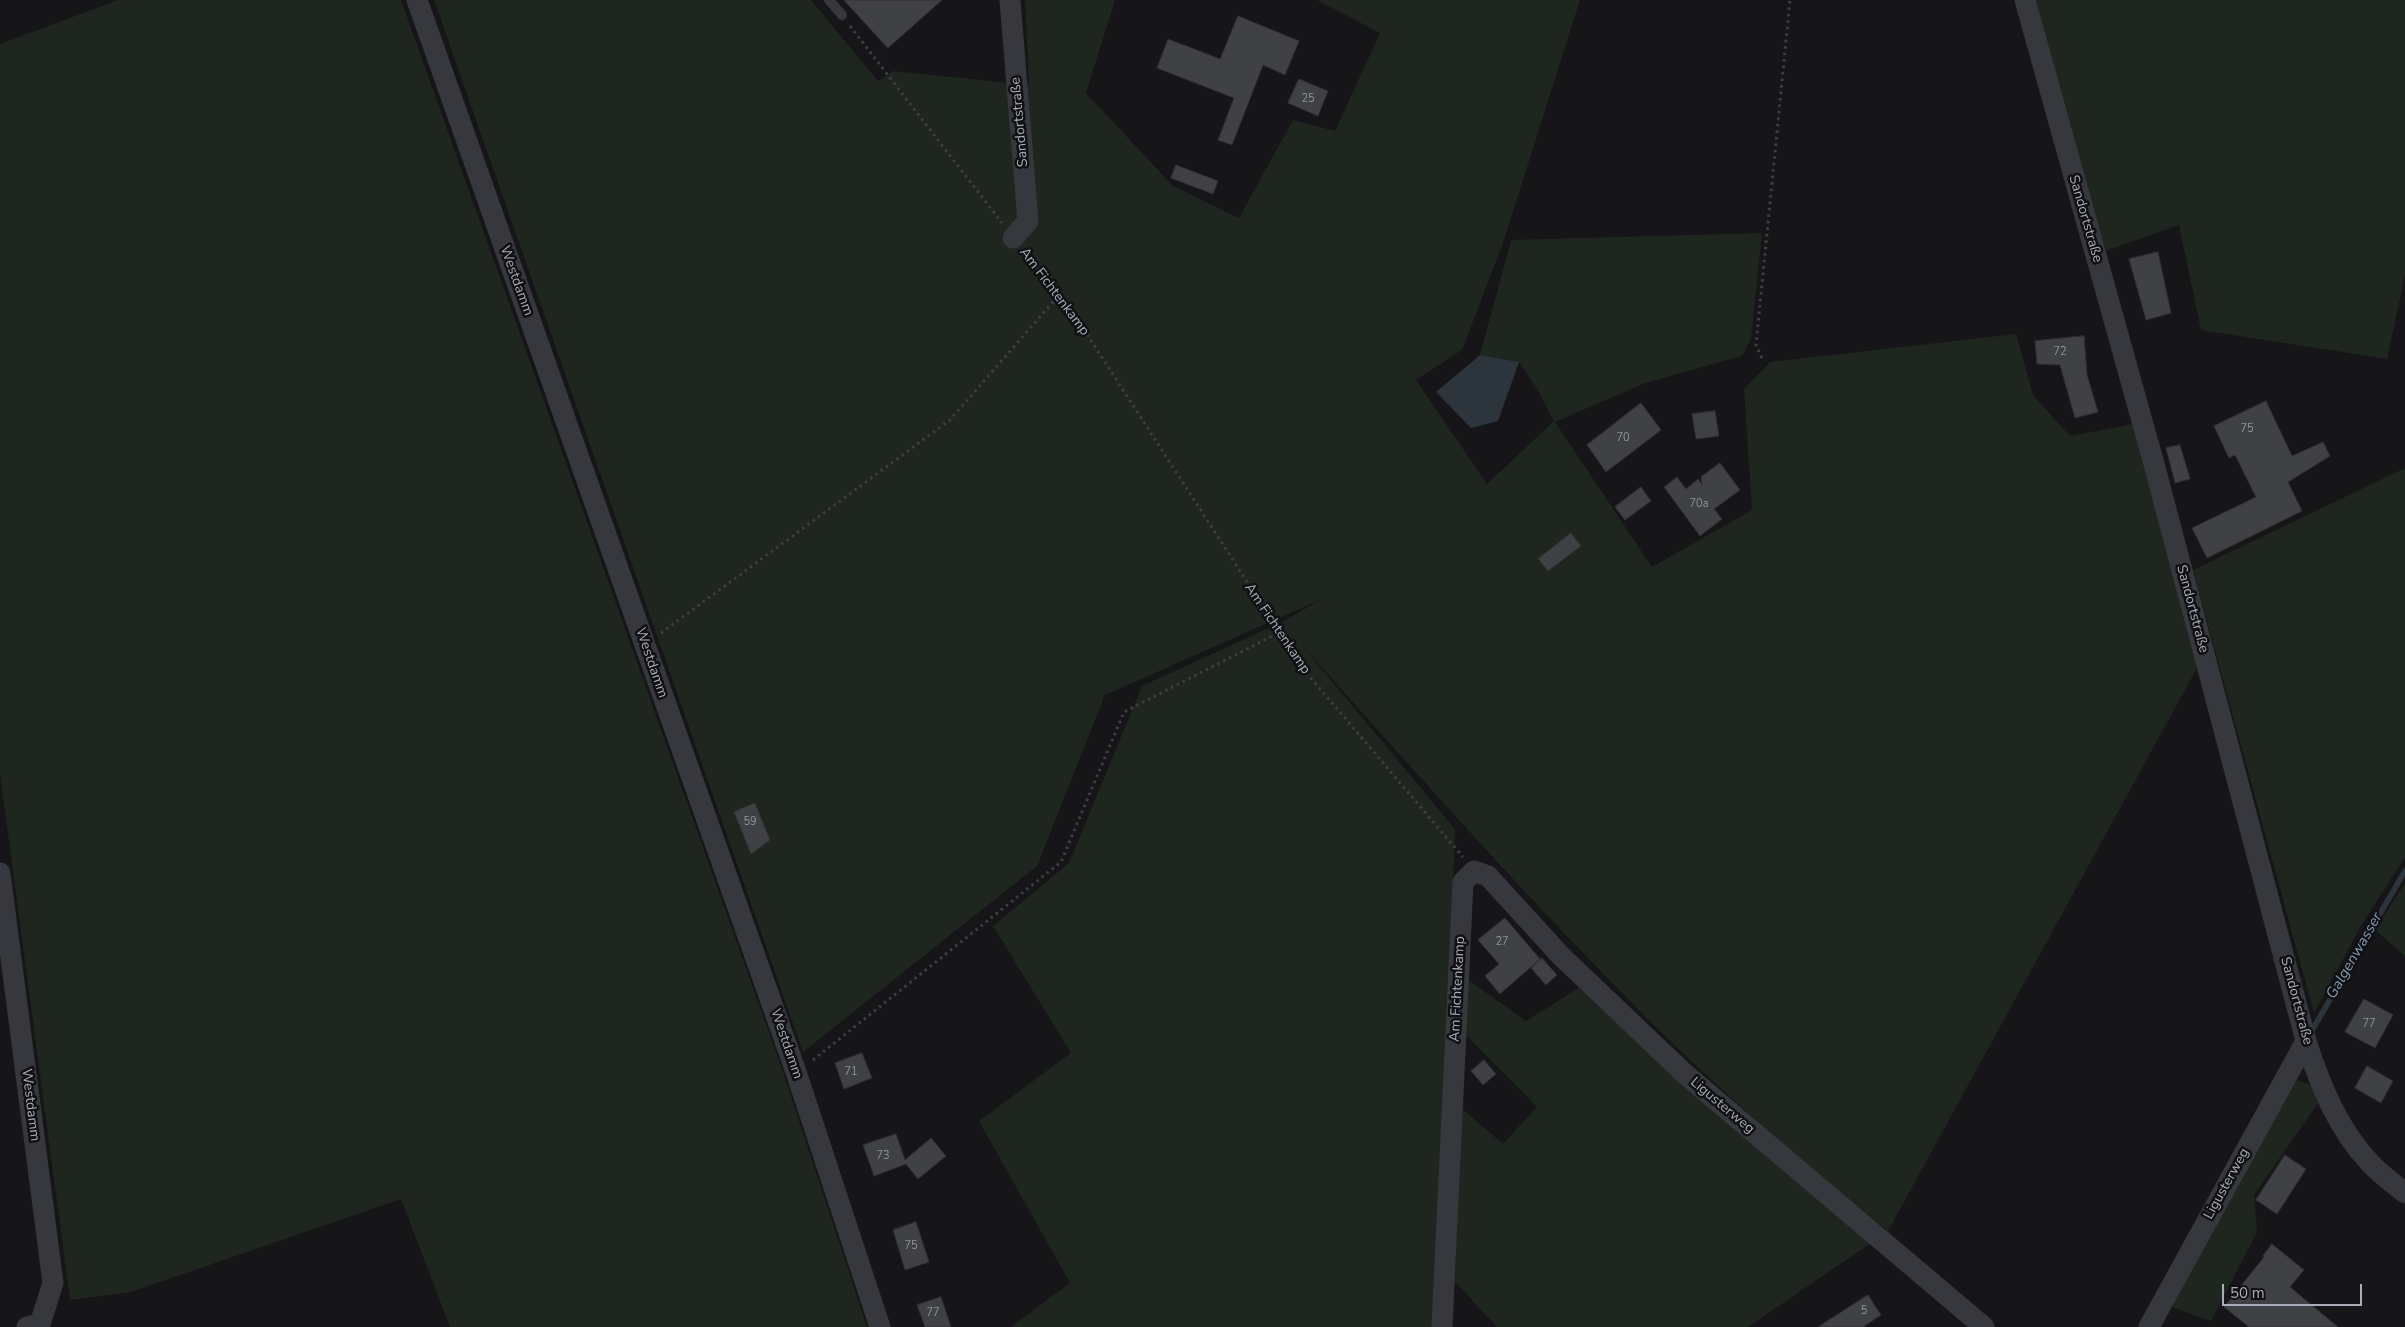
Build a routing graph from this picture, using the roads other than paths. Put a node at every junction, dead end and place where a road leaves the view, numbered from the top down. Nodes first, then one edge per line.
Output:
1 (417, 0) edge
2 (829, 0) edge
3 (1010, 0) edge
4 (2025, 0) edge
5 (842, 15) road end
6 (1013, 238) road end
7 (1474, 870) joint
8 (0, 873) edge
9 (2306, 1041) junction
10 (2405, 1193) edge
11 (28, 1327) edge
12 (880, 1327) edge
13 (1442, 1327) edge
14 (1984, 1327) edge
15 (2149, 1327) edge

1 - 12 street, Westdamm
2 - 5 lane
3 - 6 street, Sandortstraße
4 - 9 street, Sandortstraße
7 - 13 street, Am Fichtenkamp
7 - 14 street, Ligusterweg
8 - 11 street, Westdamm
9 - 10 street, Sandortstraße
9 - 15 street, Ligusterweg

